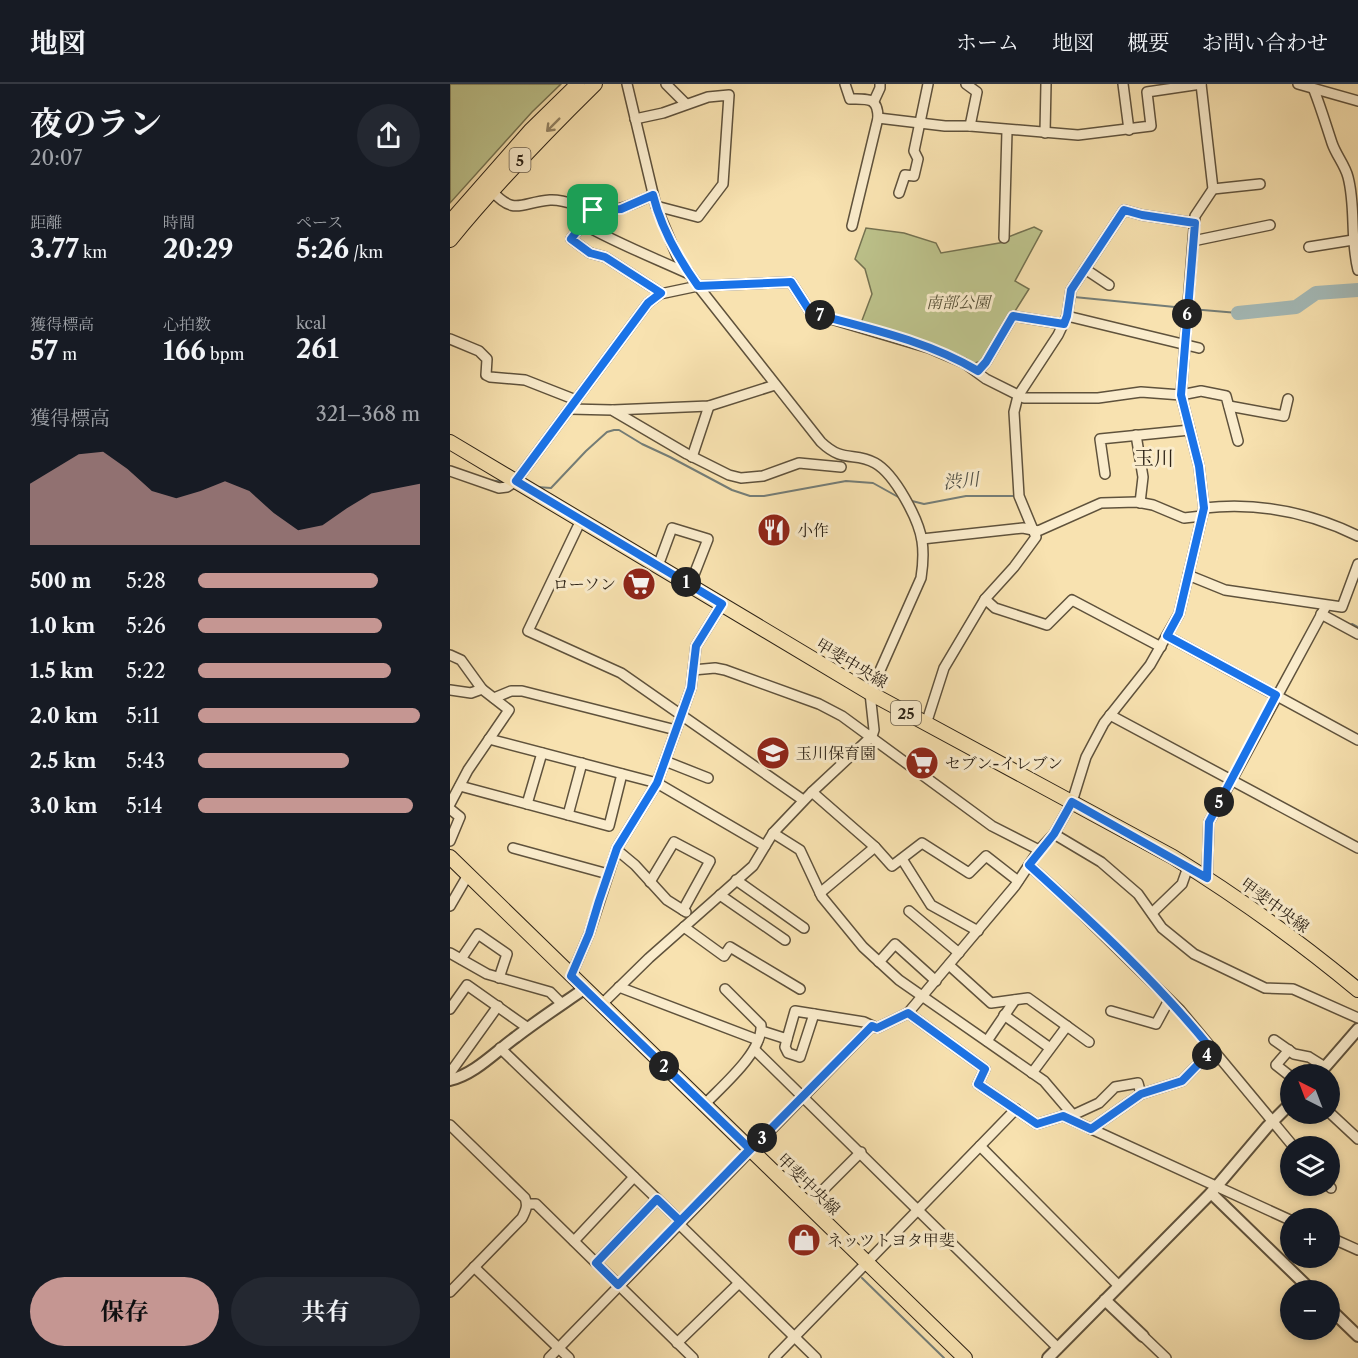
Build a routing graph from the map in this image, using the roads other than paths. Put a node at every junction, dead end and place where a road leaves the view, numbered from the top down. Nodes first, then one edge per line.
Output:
1 (578, 84) edge
2 (595, 84) edge
3 (627, 84) edge
4 (666, 84) edge
5 (845, 84) edge
6 (880, 84) edge
7 (928, 84) edge
8 (966, 84) edge
9 (1046, 84) edge
10 (1123, 84) edge
11 (1201, 84) edge
12 (1298, 84) edge
13 (1314, 90) junction
14 (874, 101) junction
15 (1358, 101) edge
16 (686, 104) junction
17 (878, 118) junction
18 (635, 119) junction
19 (920, 123) junction
20 (970, 126) junction
21 (1007, 130) junction
22 (1129, 130) junction
23 (1045, 133) junction
24 (1260, 184) dead end
25 (1213, 189) junction
26 (491, 190) junction
27 (899, 193) dead end
28 (653, 195) junction
29 (656, 206) junction
30 (593, 210) junction
31 (450, 222) edge
32 (1195, 223) junction
33 (583, 224) junction
34 (1270, 225) dead end
35 (852, 226) dead end
36 (1004, 238) dead end
37 (450, 240) edge
38 (1353, 240) junction
39 (1193, 241) junction
40 (1309, 247) dead end
41 (1357, 258) edge
42 (1085, 269) junction
43 (1358, 270) edge
44 (689, 274) junction
45 (1108, 285) dead end
46 (698, 286) junction
47 (661, 293) junction
48 (1065, 320) junction
49 (450, 339) edge
50 (1185, 346) junction
51 (1199, 348) dead end
52 (978, 371) junction
53 (775, 385) junction
54 (1181, 395) junction
55 (1018, 396) junction
56 (1288, 399) dead end
57 (576, 400) junction
58 (709, 406) junction
59 (1229, 406) junction
60 (570, 409) junction
61 (612, 410) junction
62 (1190, 430) junction
63 (1136, 435) junction
64 (1238, 441) dead end
65 (450, 442) edge
66 (692, 457) junction
67 (841, 467) dead end
68 (450, 471) edge
69 (1105, 474) dead end
70 (516, 481) junction
71 (1140, 503) junction
72 (1203, 512) junction
73 (581, 520) junction
74 (1035, 531) junction
75 (1358, 536) edge
76 (922, 538) junction
77 (658, 566) junction
78 (1358, 567) edge
79 (1188, 575) junction
80 (690, 585) junction
81 (985, 599) junction
82 (722, 604) junction
83 (1324, 610) junction
84 (1358, 634) edge
85 (1167, 636) junction
86 (1161, 647) junction
87 (450, 655) edge
88 (693, 670) junction
89 (482, 689) junction
90 (450, 690) edge
91 (870, 693) junction
92 (1276, 695) junction
93 (494, 698) junction
94 (681, 713) junction
95 (1110, 715) junction
96 (926, 724) junction
97 (676, 730) junction
98 (872, 736) junction
99 (489, 739) junction
100 (1358, 740) edge
101 (542, 753) junction
102 (665, 761) junction
103 (582, 764) junction
104 (622, 774) junction
105 (708, 778) dead end
106 (1230, 779) junction
107 (657, 783) junction
108 (460, 786) junction
109 (812, 792) junction
110 (803, 800) junction
111 (1072, 802) junction
112 (450, 804) edge
113 (526, 804) junction
114 (450, 809) edge
115 (568, 815) junction
116 (773, 832) junction
117 (1054, 834) junction
118 (450, 841) edge
119 (765, 846) junction
120 (874, 847) junction
121 (513, 848) dead end
122 (1358, 848) edge
123 (617, 850) junction
124 (1039, 850) junction
125 (450, 857) edge
126 (902, 859) junction
127 (1029, 865) junction
128 (1188, 867) junction
129 (608, 874) junction
130 (468, 875) junction
131 (1207, 878) junction
132 (736, 880) junction
133 (1018, 881) junction
134 (650, 882) junction
135 (820, 893) junction
136 (720, 895) junction
137 (450, 906) edge
138 (933, 906) junction
139 (683, 910) junction
140 (909, 911) dead end
141 (1152, 913) junction
142 (695, 917) junction
143 (921, 921) junction
144 (684, 927) junction
145 (804, 928) dead end
146 (978, 931) junction
147 (785, 940) dead end
148 (450, 953) edge
149 (959, 953) junction
150 (461, 959) junction
151 (879, 962) junction
152 (949, 965) junction
153 (571, 976) junction
154 (499, 978) junction
155 (936, 981) junction
156 (619, 987) junction
157 (584, 989) junction
158 (725, 989) dead end
159 (800, 989) dead end
160 (1358, 990) edge
161 (923, 996) junction
162 (1015, 1000) junction
163 (1169, 1000) junction
164 (562, 1004) junction
165 (601, 1005) junction
166 (498, 1006) junction
167 (450, 1009) edge
168 (1112, 1011) dead end
169 (908, 1013) junction
170 (814, 1014) junction
171 (1004, 1015) junction
172 (1358, 1018) edge
173 (872, 1026) junction
174 (1067, 1026) junction
175 (528, 1028) junction
176 (1358, 1029) edge
177 (760, 1036) junction
178 (787, 1039) junction
179 (1274, 1040) dead end
180 (987, 1041) junction
181 (1089, 1042) dead end
182 (501, 1048) junction
183 (1050, 1048) junction
184 (755, 1050) junction
185 (1212, 1050) junction
186 (1288, 1050) junction
187 (1316, 1064) edge
188 (1328, 1064) edge
189 (1280, 1068) edge
190 (1032, 1073) junction
191 (451, 1077) edge
192 (1141, 1094) junction
193 (803, 1096) junction
194 (704, 1105) junction
195 (1016, 1109) junction
196 (1280, 1115) edge
197 (1072, 1117) junction
198 (1340, 1122) edge
199 (1272, 1123) junction
200 (450, 1125) edge
201 (1091, 1129) junction
202 (1284, 1136) edge
203 (1358, 1139) edge
204 (980, 1146) junction
205 (750, 1149) junction
206 (861, 1152) junction
207 (634, 1177) junction
208 (1214, 1190) junction
209 (657, 1199) junction
210 (527, 1204) junction
211 (808, 1205) junction
212 (919, 1209) junction
213 (1280, 1216) edge
214 (679, 1222) junction
215 (574, 1241) junction
216 (1340, 1242) edge
217 (1358, 1250) edge
218 (596, 1263) junction
219 (867, 1263) junction
220 (474, 1267) junction
221 (1301, 1280) edge
222 (740, 1283) junction
223 (618, 1285) junction
224 (1119, 1286) junction
225 (450, 1292) edge
226 (1105, 1300) junction
227 (1340, 1319) edge
228 (1143, 1336) joint
229 (1358, 1336) edge
230 (795, 1337) junction
231 (678, 1343) junction
232 (558, 1348) junction
233 (1058, 1348) junction
234 (549, 1358) edge
235 (569, 1358) edge
236 (693, 1358) edge
237 (774, 1358) edge
238 (816, 1358) edge
239 (964, 1358) edge
240 (1048, 1358) edge
241 (1166, 1358) edge

1 - 31 main road, 5
2 -> 26 main road, 5
3 - 18 street
4 - 16 street
5 - 14 street
6 - 14 street
7 - 19 street
8 - 20 street
9 - 23 street
10 - 22 street
11 - 22 street
11 - 25 street
12 - 13 street
13 - 15 street
13 - 38 street
14 - 17 street
16 - 18 street
16 - 29 street
17 - 19 street
17 - 35 street
18 - 28 street
19 - 20 street
19 - 27 street
20 - 21 street
21 - 23 street
21 - 36 street
22 - 23 street
24 - 25 street
25 - 32 street
26 - 30 street
26 - 37 main road, 5
28 - 29 street
28 - 30 street
29 - 44 street
30 - 33 street
32 - 39 street
32 - 42 street
33 - 44 street
33 - 47 street
34 - 39 street
38 - 40 street
38 - 41 street
39 - 50 street
41 - 43 street
42 - 45 street
42 - 48 street
44 - 46 street
46 - 47 street
46 - 52 street
46 - 53 street
47 - 57 street
48 - 50 street
48 - 52 street
48 - 55 street
49 - 57 street
50 - 51 street
50 - 54 street
52 - 55 street
53 - 58 street
53 - 76 street
54 - 55 street
54 - 59 street
54 - 62 street
55 - 74 street
56 - 59 street
57 - 60 street
58 - 61 street
58 - 66 street
59 - 64 street
60 - 61 street
60 - 70 street
61 - 66 street
62 - 63 street
62 - 72 street
63 - 69 street
63 - 71 street
65 - 70 main road, 甲斐中央線 / 25
66 - 67 street
68 - 70 street
70 - 73 main road, 甲斐中央線 / 25
71 - 72 street
71 - 74 street
72 - 75 street
72 - 79 street
73 - 77 main road, 甲斐中央線 / 25
73 - 94 street
74 - 76 street
74 - 81 street
76 - 91 street
77 - 80 main road, 甲斐中央線 / 25
77 - 80 street
78 - 83 street
79 - 83 street
79 - 85 street
80 - 82 main road, 甲斐中央線 / 25
81 - 86 street
81 - 96 street
82 - 88 street
82 - 91 main road, 甲斐中央線 / 25
83 - 84 street
83 - 92 street
85 - 86 street
85 - 92 street
86 - 95 street
87 - 89 street
88 - 94 street
88 - 98 street
89 - 90 street
89 - 93 street
91 - 96 main road, 甲斐中央線 / 25
91 - 98 street
92 - 100 street
92 - 106 street
93 - 97 street
93 - 99 street
94 - 97 street
94 - 110 street
95 - 106 street
95 - 111 street
96 - 111 main road, 甲斐中央線 / 25
97 - 102 street
98 - 109 street
98 - 124 street
99 - 101 street
99 - 108 street
101 - 103 street
101 - 113 street
102 - 105 street
102 - 107 street
103 - 104 street
103 - 115 street
104 - 107 street
104 - 115 street
106 - 122 street
106 - 131 street
107 - 119 street
107 - 123 street
108 - 112 street
108 - 113 street
109 - 110 street
109 - 120 street
110 - 116 street
111 - 117 street
111 - 128 main road, 甲斐中央線 / 25
113 - 115 street
114 - 118 street
116 - 119 street
116 - 135 street
117 - 124 street
117 - 141 street
119 - 132 street
120 - 126 street
120 - 135 street
121 - 129 street
123 - 129 street
123 - 134 street
124 - 127 street
125 - 130 main road, 甲斐中央線
126 - 133 street
126 - 138 street
127 - 133 street
127 - 163 street
128 - 131 main road, 甲斐中央線 / 25
128 - 141 street
129 - 153 street
130 - 137 street
130 - 153 main road, 甲斐中央線
131 - 160 main road, 甲斐中央線 / 25
132 - 136 street
132 - 145 street
133 - 146 street
134 - 139 street
134 - 139 street
135 - 151 street
136 - 142 street
136 - 147 street
138 - 143 street
138 - 146 street
139 - 142 street
140 - 143 street
141 - 172 street
142 - 144 street
143 - 149 street
144 - 156 street
144 - 159 street
146 - 149 street
148 - 150 street
149 - 152 street
150 - 154 street
150 - 154 street
151 - 155 street
151 - 161 street
152 - 155 street
152 - 162 street
153 - 157 main road, 甲斐中央線
154 - 164 street
155 - 161 street
156 - 165 street
156 - 177 street
157 - 164 street
157 - 165 main road, 甲斐中央線
158 - 177 street
161 - 169 street
161 - 180 street
162 - 171 street
162 - 174 street
163 - 168 street
163 - 185 street
164 - 175 street
165 - 194 main road, 甲斐中央線
166 - 167 street
166 - 175 street
166 - 191 street
169 - 173 street
169 - 195 street
170 - 173 street
170 - 178 street
170 - 178 street
171 - 180 street
171 - 183 street
173 - 193 street
174 - 181 street
174 - 183 street
175 - 182 street
176 - 188 street
177 - 178 street
177 - 184 street
179 - 186 street
180 - 190 street
182 - 191 street
182 - 207 street
183 - 190 street
184 - 193 street
184 - 194 street
185 - 192 street
185 - 199 street
186 - 187 street
186 - 189 street
190 - 197 street
192 - 197 street
192 - 201 street
193 - 205 street
193 - 206 street
194 - 205 main road, 甲斐中央線
195 - 197 street
195 - 204 street
196 - 199 street
197 - 201 street
198 - 203 street
199 - 202 street
199 - 208 street
200 - 210 street
201 - 208 street
204 - 212 street
204 - 224 street
205 - 211 main road, 甲斐中央線
205 - 214 street
206 - 211 street
206 - 212 street
207 - 209 street
207 - 215 street
208 - 213 street
208 - 221 street
208 - 224 street
209 - 214 street
209 - 218 street
210 - 215 street
210 - 220 street
211 - 219 main road, 甲斐中央線
212 - 219 street
212 - 233 street
214 - 222 street
214 - 223 street
215 - 218 street
216 - 217 street
218 - 223 street
219 - 230 street
219 - 239 main road, 甲斐中央線
220 - 225 street
220 - 232 street
222 - 230 street
222 - 231 street
223 - 231 street
223 - 232 street
224 - 226 street
226 - 228 street
226 - 233 street
227 - 229 street
228 - 241 street
230 - 237 street
230 - 238 street
231 - 236 street
232 - 234 street
232 - 235 street
233 - 240 street

